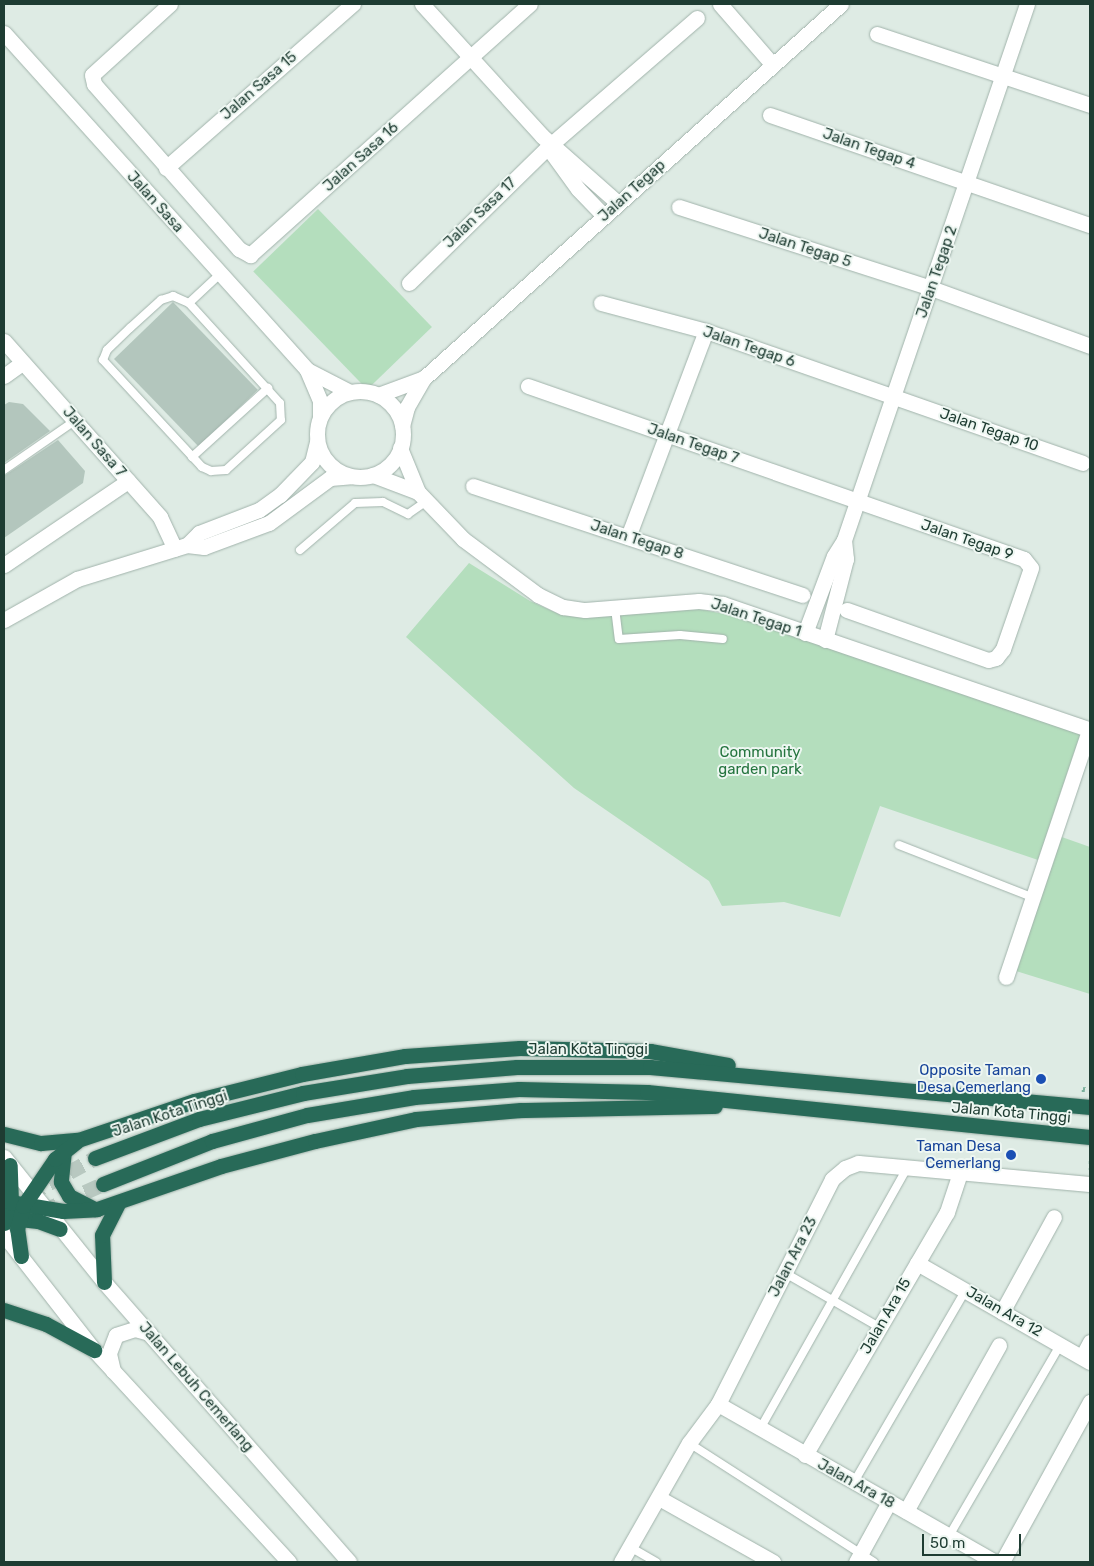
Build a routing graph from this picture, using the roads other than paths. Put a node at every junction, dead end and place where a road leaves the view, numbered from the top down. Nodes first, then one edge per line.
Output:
1 (170, 4) edge
2 (353, 4) edge
3 (422, 4) edge
4 (530, 4) edge
5 (720, 4) edge
6 (841, 4) edge
7 (1027, 4) edge
8 (698, 18) dead end
9 (877, 34) dead end
10 (7, 42) edge
11 (470, 57) junction
12 (772, 64) junction
13 (1005, 74) junction
14 (1090, 105) edge
15 (770, 115) dead end
16 (547, 142) junction
17 (166, 168) junction
18 (968, 182) junction
19 (618, 203) junction
20 (679, 207) dead end
21 (604, 216) junction
22 (1090, 225) edge
23 (220, 274) junction
24 (409, 283) dead end
25 (932, 288) junction
26 (189, 303) junction
27 (601, 303) dead end
28 (706, 331) junction
29 (4, 342) edge
30 (1090, 346) edge
31 (22, 363) junction
32 (307, 370) junction
33 (4, 376) edge
34 (424, 378) junction
35 (528, 386) dead end
36 (268, 388) junction
37 (350, 392) junction
38 (378, 396) junction
39 (894, 397) junction
40 (320, 417) junction
41 (76, 420) junction
42 (402, 426) junction
43 (667, 435) junction
44 (317, 442) junction
45 (400, 448) junction
46 (192, 457) junction
47 (1084, 463) dead end
48 (4, 470) edge
49 (373, 475) junction
50 (351, 476) junction
51 (128, 481) junction
52 (473, 486) dead end
53 (422, 497) junction
54 (857, 501) junction
55 (628, 537) junction
56 (844, 540) junction
57 (181, 547) junction
58 (300, 550) dead end
59 (4, 565) edge
60 (802, 595) dead end
61 (615, 608) junction
62 (847, 610) dead end
63 (4, 620) edge
64 (804, 634) junction
65 (723, 639) dead end
66 (825, 640) junction
67 (1090, 730) edge
68 (899, 845) dead end
69 (1032, 897) junction
70 (1006, 977) dead end
71 (782, 1078) junction
72 (772, 1104) junction
73 (1090, 1107) edge
74 (4, 1134) edge
75 (1090, 1137) edge
76 (78, 1140) junction
77 (64, 1151) junction
78 (95, 1158) tunnel mouth
79 (7, 1161) edge
80 (906, 1168) junction
81 (960, 1173) junction
82 (104, 1184) tunnel mouth
83 (1090, 1184) edge
84 (31, 1191) junction
85 (119, 1202) junction
86 (97, 1209) junction
87 (46, 1210) junction
88 (10, 1212) edge
89 (1054, 1217) dead end
90 (60, 1229) junction
91 (4, 1236) edge
92 (21, 1256) junction
93 (917, 1263) junction
94 (785, 1273) junction
95 (104, 1282) junction
96 (965, 1291) junction
97 (833, 1300) junction
98 (4, 1310) edge
99 (1002, 1312) junction
100 (879, 1328) junction
101 (149, 1333) junction
102 (1090, 1342) edge
103 (1060, 1344) junction
104 (999, 1345) dead end
105 (94, 1350) junction
106 (1086, 1359) edge
107 (113, 1372) junction
108 (1090, 1402) edge
109 (718, 1404) junction
110 (760, 1429) junction
111 (689, 1443) junction
112 (805, 1455) junction
113 (854, 1482) junction
114 (659, 1498) junction
115 (889, 1502) junction
116 (906, 1511) junction
117 (949, 1536) junction
118 (630, 1547) junction
119 (858, 1558) edge
120 (289, 1562) edge
121 (349, 1562) edge
122 (621, 1562) edge
123 (656, 1562) edge
124 (773, 1562) edge
125 (874, 1562) edge
126 (995, 1562) edge
127 (1002, 1562) edge

1 - 17 street
2 - 17 street, Jalan Sasa 15
3 - 11 street
4 - 11 street, Jalan Sasa 16
5 - 12 street
6 - 12 street, Jalan Tegap
7 - 13 street, Jalan Tegap 2
8 - 16 street, Jalan Sasa 17
9 - 13 street
10 - 23 street, Jalan Sasa
11 - 16 street
11 - 17 street, Jalan Sasa 16
12 - 19 street, Jalan Tegap
13 - 14 street
13 - 18 street, Jalan Tegap 2
15 - 18 street, Jalan Tegap 4
16 - 19 street
16 - 21 street
16 - 24 street, Jalan Sasa 17
18 - 22 street, Jalan Tegap 4
18 - 25 street, Jalan Tegap 2
19 - 21 street, Jalan Tegap
20 - 25 street, Jalan Tegap 5
21 - 34 street, Jalan Tegap
23 - 26 lane
23 - 32 street, Jalan Sasa
25 - 30 street, Jalan Tegap 5
25 - 39 street, Jalan Tegap 2
26 - 36 lane
26 - 46 lane
27 - 28 street, Jalan Tegap 6
28 - 39 street, Jalan Tegap 6
28 - 43 street
29 - 31 street, Jalan Sasa 7
31 - 33 street
31 - 41 street, Jalan Sasa 7
32 - 37 street, Jalan Sasa
32 - 40 street, Jalan Sasa
34 - 38 street, Jalan Tegap
34 - 42 street, Jalan Tegap
35 - 43 street, Jalan Tegap 7
36 - 46 lane
36 - 46 lane
37 - 38 street
37 - 40 street
38 - 42 street
39 - 47 street, Jalan Tegap 10
39 - 54 street, Jalan Tegap 2
40 - 44 street
41 - 48 lane
41 - 51 street, Jalan Sasa 7
42 - 45 street
43 - 54 street, Jalan Tegap 7
43 - 55 street
44 - 50 street
44 - 57 street
45 - 49 street
45 - 53 street, Jalan Tegap 1
49 - 50 street
49 - 53 street, Jalan Tegap 1
50 - 57 street
51 - 57 street, Jalan Sasa 7
51 - 59 street
52 - 55 street, Jalan Tegap 8
53 - 58 lane
53 - 61 street, Jalan Tegap 1
54 - 56 street, Jalan Tegap 2
54 - 62 street, Jalan Tegap 9
55 - 60 street, Jalan Tegap 8
56 - 64 street, Jalan Tegap 2
56 - 66 street, Jalan Tegap 2
57 - 63 street
61 - 64 street, Jalan Tegap 1
61 - 65 lane
64 - 66 street, Jalan Tegap 1
66 - 67 street, Jalan Tegap 1
67 - 69 street
68 - 69 lane
69 - 70 street
71 - 73 highway, Jalan Kota Tinggi
71 - 76 highway
71 - 78 highway, Jalan Kota Tinggi
72 - 75 highway, Jalan Kota Tinggi
72 - 82 highway, Jalan Kota Tinggi
72 - 85 highway
74 - 76 highway
76 - 77 highway
77 - 84 highway
77 - 86 highway
79 - 84 street, Jalan Lebuh Cemerlang
79 - 88 highway
80 - 81 street, Jalan Ara 23
80 - 94 street, Jalan Ara 23
80 - 97 lane
81 - 83 street, Jalan Ara 23
81 - 93 street, Jalan Ara 15
84 - 87 street, Jalan Lebuh Cemerlang
84 - 88 highway
85 - 86 highway
85 - 95 highway
86 - 87 highway
87 - 88 highway
87 - 90 street, Jalan Lebuh Cemerlang
88 - 90 highway
88 - 92 highway
89 - 99 street
90 - 95 street, Jalan Lebuh Cemerlang
91 - 92 street
92 - 105 street
93 - 96 street, Jalan Ara 12
93 - 100 street, Jalan Ara 15
94 - 97 lane
94 - 109 street, Jalan Ara 23
95 - 101 street, Jalan Lebuh Cemerlang
96 - 99 street, Jalan Ara 12
96 - 113 lane
97 - 100 lane
97 - 110 lane
98 - 105 highway
99 - 103 street, Jalan Ara 12
100 - 112 street, Jalan Ara 15
101 - 107 street
101 - 121 street, Jalan Lebuh Cemerlang
102 - 106 street
103 - 106 street, Jalan Ara 12
103 - 117 lane
104 - 116 street
105 - 107 street
107 - 120 street
108 - 127 street
109 - 110 street, Jalan Ara 18
109 - 111 street, Jalan Ara 23
110 - 112 street, Jalan Ara 18
111 - 114 street, Jalan Ara 23
111 - 119 lane
112 - 113 street, Jalan Ara 18
113 - 115 street, Jalan Ara 18
114 - 118 street, Jalan Ara 23
114 - 124 street
115 - 116 street, Jalan Ara 18
115 - 119 street
116 - 117 street, Jalan Ara 18
117 - 126 street, Jalan Ara 18
118 - 122 street, Jalan Ara 23
118 - 123 lane
119 - 125 lane

